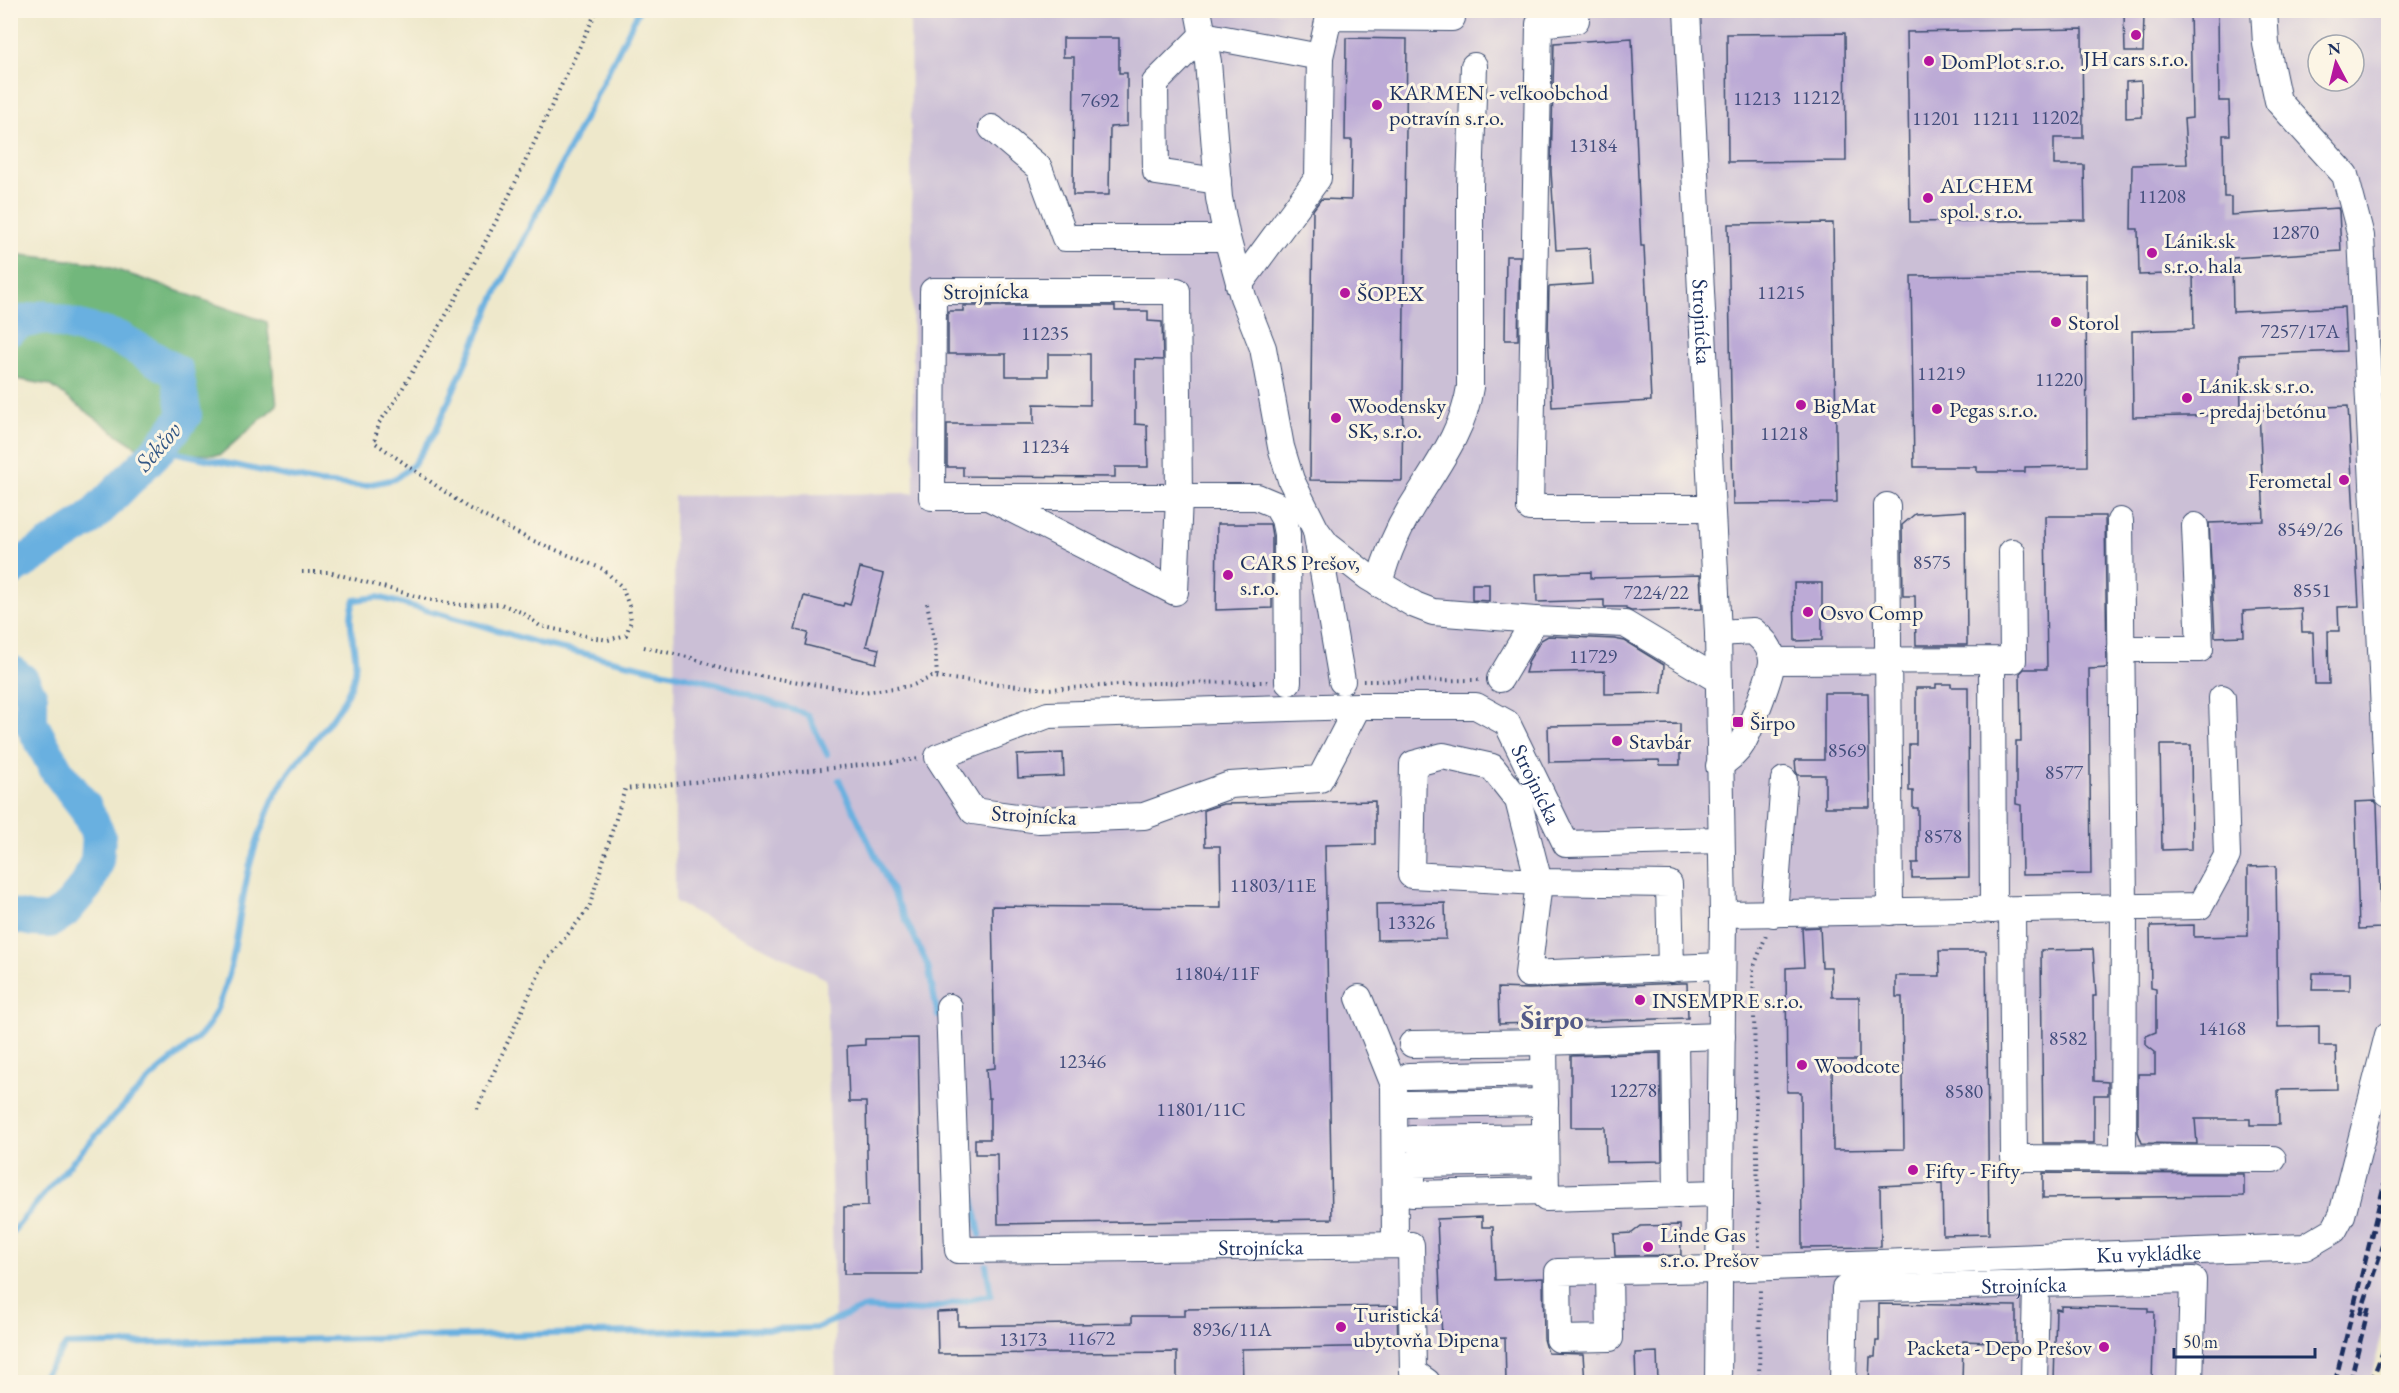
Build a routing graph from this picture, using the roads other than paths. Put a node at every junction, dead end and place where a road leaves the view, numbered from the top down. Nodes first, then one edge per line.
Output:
1 (1198, 10) edge
2 (1452, 10) edge
3 (1576, 10) edge
4 (1687, 10) edge
5 (2264, 10) edge
6 (1329, 14) edge
7 (1203, 35) junction
8 (1320, 57) junction
9 (1474, 66) dead end
10 (992, 128) dead end
11 (1218, 181) junction
12 (1227, 238) junction
13 (1239, 285) junction
14 (988, 497) junction
15 (1179, 497) junction
16 (1887, 506) dead end
17 (1711, 508) junction
18 (2120, 521) dead end
19 (2195, 526) dead end
20 (1316, 530) junction
21 (2012, 552) dead end
22 (1378, 584) junction
23 (1536, 620) junction
24 (1718, 633) junction
25 (2121, 649) junction
26 (1992, 660) junction
27 (1772, 661) junction
28 (1889, 661) junction
29 (1500, 679) road end
30 (1718, 679) junction
31 (1341, 681) road end
32 (1288, 682) road end
33 (2222, 698) dead end
34 (1358, 706) junction
35 (1719, 766) junction
36 (1784, 780) dead end
37 (2388, 794) edge
38 (1721, 840) junction
39 (1539, 882) junction
40 (2124, 907) junction
41 (2003, 910) junction
42 (1890, 912) junction
43 (1723, 914) junction
44 (1774, 914) junction
45 (1722, 966) junction
46 (1671, 969) junction
47 (1359, 998) dead end
48 (948, 1007) dead end
49 (2388, 1035) edge
50 (1722, 1036) junction
51 (1675, 1038) junction
52 (1544, 1042) junction
53 (1412, 1044) dead end
54 (1544, 1073) junction
55 (1409, 1076) dead end
56 (1545, 1102) junction
57 (1407, 1104) dead end
58 (1412, 1139) dead end
59 (1545, 1149) junction
60 (2123, 1158) junction
61 (2273, 1159) dead end
62 (1545, 1191) junction
63 (1720, 1193) junction
64 (1677, 1195) junction
65 (1395, 1245) junction
66 (1720, 1269) junction
67 (1609, 1271) dead end
68 (2036, 1284) junction
69 (1427, 1383) edge
70 (1718, 1383) edge
71 (1843, 1383) edge
72 (2034, 1383) edge
73 (2190, 1383) edge

1 - 7 street
2 - 6 street
3 - 17 street
4 - 17 street, Strojnícka
5 - 37 street
6 - 8 street
7 - 8 street
7 - 11 street
7 - 11 street
8 - 13 street
9 - 22 street
10 - 12 street
11 - 12 street
12 - 13 street
13 - 20 street
14 - 15 street, Strojnícka
14 - 15 street
14 - 15 street, Strojnícka
15 - 32 street, Strojnícka
16 - 28 street
17 - 24 street, Strojnícka
18 - 25 street
19 - 25 street
20 - 22 street
20 - 31 street
21 - 26 street
22 - 23 street
23 - 29 street
23 - 30 street
24 - 27 street
24 - 30 street, Strojnícka
25 - 40 street
26 - 28 street
26 - 41 street
27 - 28 street
27 - 35 street
28 - 42 street
30 - 35 street, Strojnícka
33 - 40 street
34 - 34 street, Strojnícka
34 - 38 street, Strojnícka
35 - 38 street, Strojnícka
36 - 44 street
38 - 43 street, Strojnícka
39 - 39 street
39 - 46 street
39 - 46 street
40 - 41 street
40 - 60 street
41 - 42 street
41 - 60 street
42 - 44 street
43 - 44 street
43 - 45 street, Strojnícka
45 - 46 street
45 - 50 street, Strojnícka
47 - 65 street
48 - 65 street, Strojnícka
49 - 66 street, Ku vykládke
50 - 51 street
50 - 63 street, Strojnícka
51 - 52 street
51 - 64 street
52 - 53 street
52 - 54 street
54 - 55 street
54 - 56 street
56 - 57 street
56 - 59 street
58 - 59 street
59 - 62 street
59 - 62 street
60 - 61 street
62 - 64 street
63 - 64 street
63 - 66 street, Strojnícka
65 - 69 street
66 - 67 street, Ku vykládke
66 - 70 street, Strojnícka
68 - 71 street, Strojnícka
68 - 72 street
68 - 73 street, Strojnícka

